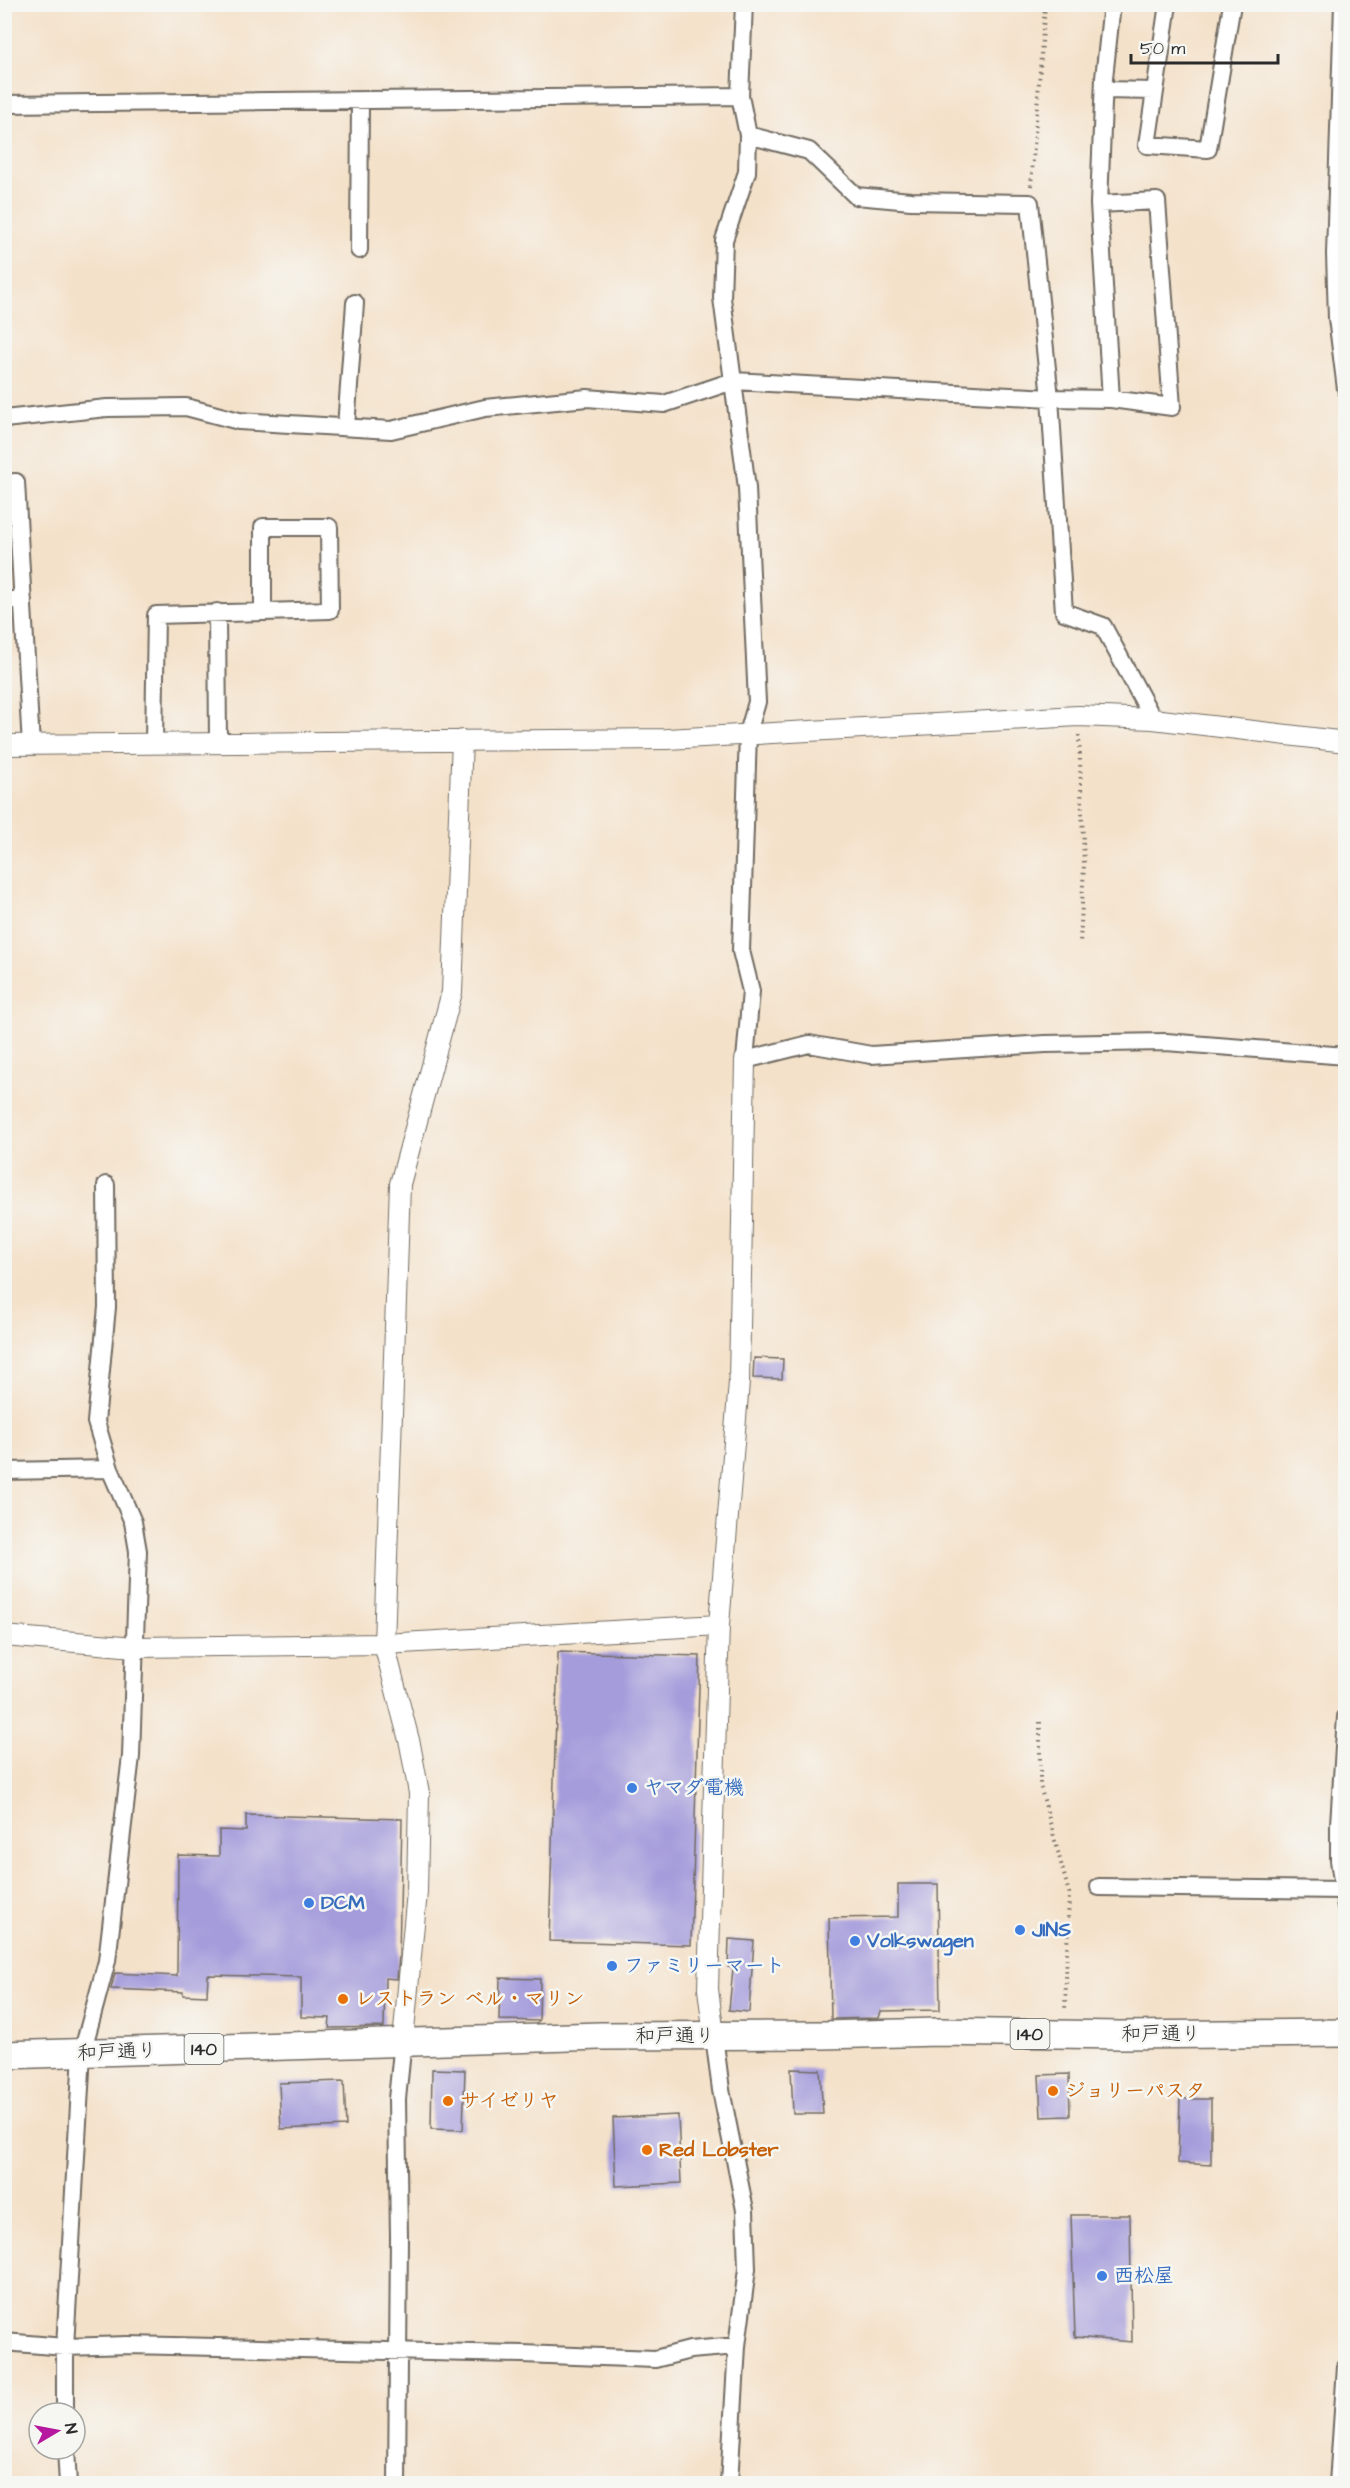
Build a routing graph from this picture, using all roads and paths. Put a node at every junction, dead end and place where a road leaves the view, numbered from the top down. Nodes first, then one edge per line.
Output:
1 (744, 4) edge
2 (1046, 4) edge
3 (1112, 4) edge
4 (1168, 4) edge
5 (1232, 4) edge
6 (1343, 4) edge
7 (1104, 90) junction
8 (1155, 91) junction
9 (740, 96) junction
10 (360, 101) junction
11 (4, 104) edge
12 (748, 135) junction
13 (1030, 203) junction
14 (1099, 204) junction
15 (359, 250) dead end
16 (355, 303) dead end
17 (733, 381) junction
18 (1346, 389) edge
19 (1050, 398) junction
20 (1111, 399) junction
21 (4, 419) edge
22 (346, 427) junction
23 (4, 483) edge
24 (4, 600) edge
25 (23, 600) junction
26 (262, 611) junction
27 (217, 612) junction
28 (1078, 716) junction
29 (1153, 719) junction
30 (748, 733) junction
31 (462, 740) junction
32 (218, 742) junction
33 (1346, 742) edge
34 (154, 743) junction
35 (4, 745) edge
36 (31, 746) junction
37 (1080, 943) dead end
38 (1346, 1056) edge
39 (746, 1060) junction
40 (106, 1185) dead end
41 (110, 1469) junction
42 (4, 1471) edge
43 (719, 1625) junction
44 (4, 1636) edge
45 (384, 1644) junction
46 (135, 1647) junction
47 (1346, 1717) edge
48 (1040, 1722) dead end
49 (1099, 1887) dead end
50 (1344, 1890) junction
51 (1346, 1907) edge
52 (1346, 2033) edge
53 (1066, 2034) junction
54 (714, 2036) junction
55 (403, 2042) junction
56 (82, 2053) junction
57 (4, 2055) edge
58 (4, 2342) edge
59 (737, 2346) junction
60 (65, 2347) junction
61 (398, 2351) junction
62 (1346, 2367) edge
63 (65, 2401) edge
64 (67, 2461) edge
65 (68, 2484) edge
66 (397, 2484) edge
67 (729, 2484) edge
68 (1338, 2484) edge

1 - 9 street
2 - 13 path
3 - 7 street
4 - 8 street
5 - 8 street
6 - 18 street
7 - 8 street
7 - 14 street
9 - 10 street
9 - 12 street
10 - 11 street
10 - 15 street
12 - 13 street
12 - 17 street
13 - 19 street
14 - 20 street
14 - 20 street
16 - 22 street
17 - 19 street
17 - 22 street
17 - 30 street
19 - 20 street
19 - 29 street
21 - 22 street
23 - 25 street
24 - 25 street
25 - 36 street
26 - 26 street
26 - 27 street
27 - 32 street
27 - 34 street
28 - 29 street
28 - 30 street
28 - 37 path
29 - 33 street
30 - 31 street
30 - 39 street
31 - 32 street
31 - 45 street
32 - 34 street
34 - 36 street
35 - 36 street
38 - 39 street
39 - 43 street
40 - 41 street
41 - 42 street
41 - 46 street
43 - 45 street
43 - 54 street
44 - 46 street
45 - 46 street
45 - 55 street
46 - 56 street
47 - 50 street
48 - 53 path
49 - 50 street
50 - 51 street
52 - 53 highway, 和戸通り / 140
53 - 54 highway, 和戸通り / 140
54 - 55 highway, 和戸通り / 140
54 - 59 street
55 - 56 highway, 和戸通り / 140
55 - 61 street
56 - 57 highway, 和戸通り / 140
56 - 60 street
58 - 60 street
59 - 61 street
59 - 67 street
60 - 61 street
60 - 63 street
61 - 66 street
62 - 68 street
64 - 65 street

